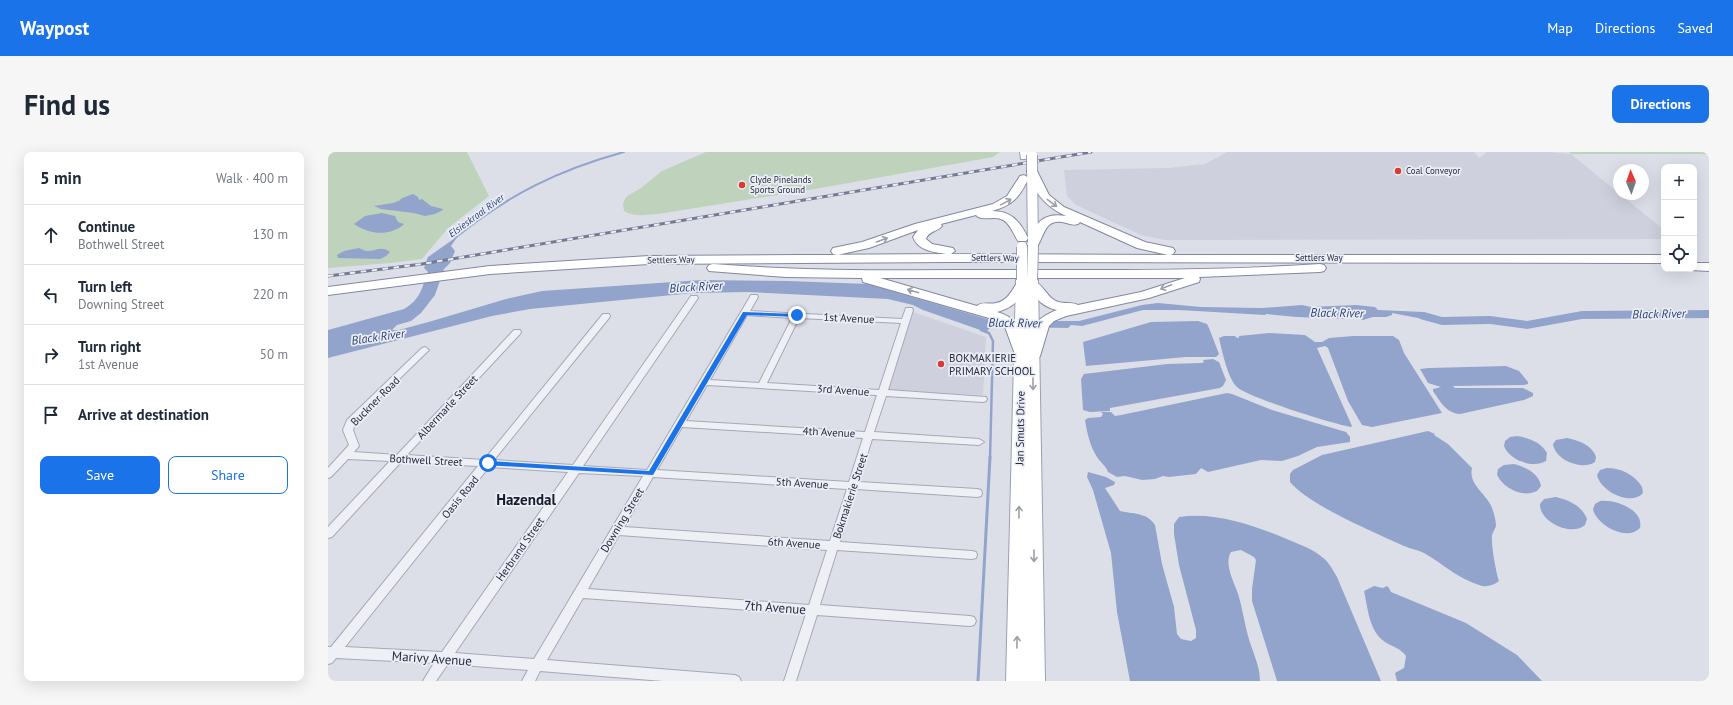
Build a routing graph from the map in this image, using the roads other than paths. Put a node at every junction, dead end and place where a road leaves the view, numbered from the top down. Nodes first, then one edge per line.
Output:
1 (1028, 162) edge
2 (1028, 244) junction
3 (803, 253) junction
4 (989, 253) junction
5 (1084, 253) junction
6 (1192, 254) junction
7 (1323, 258) junction
8 (1661, 259) edge
9 (1697, 259) edge
10 (1709, 259) edge
11 (713, 263) junction
12 (1339, 266) junction
13 (1661, 267) edge
14 (1697, 267) edge
15 (1709, 267) edge
16 (519, 272) junction
17 (825, 273) junction
18 (1232, 273) junction
19 (966, 274) junction
20 (1076, 274) junction
21 (447, 279) junction
22 (1027, 283) junction
23 (406, 284) junction
24 (328, 291) edge
25 (754, 297) dead end
26 (694, 298) dead end
27 (328, 299) edge
28 (909, 310) dead end
29 (745, 313) junction
30 (797, 315) junction
31 (606, 316) dead end
32 (905, 321) junction
33 (1027, 324) junction
34 (517, 332) dead end
35 (425, 350) dead end
36 (1027, 355) junction
37 (704, 382) junction
38 (762, 385) junction
39 (882, 393) junction
40 (983, 399) dead end
41 (679, 424) junction
42 (870, 435) junction
43 (979, 442) dead end
44 (346, 455) junction
45 (399, 458) junction
46 (488, 463) junction
47 (576, 468) junction
48 (650, 473) junction
49 (328, 474) edge
50 (853, 486) junction
51 (976, 494) dead end
52 (615, 532) junction
53 (328, 534) edge
54 (834, 546) junction
55 (972, 555) dead end
56 (579, 592) junction
57 (813, 609) junction
58 (970, 621) dead end
59 (330, 654) edge
60 (445, 658) junction
61 (537, 666) junction
62 (429, 681) edge
63 (528, 681) edge
64 (735, 681) edge
65 (790, 681) edge
66 (1016, 681) edge
67 (1035, 681) edge

1 - 2 main road, Jan Smuts Drive
3 -> 1 highway
1 -> 6 highway
2 - 4 highway
2 - 5 highway
2 - 22 main road, Jan Smuts Drive, bridge
3 - 4 highway
3 - 11 highway
4 - 5 highway
5 - 6 highway
6 - 7 highway
7 - 8 highway, Settlers Way
7 - 11 highway, Settlers Way
9 - 10 highway
11 - 12 highway, Settlers Way
11 - 16 highway, Settlers Way
11 - 17 highway
12 - 13 highway, Settlers Way
12 - 18 highway
14 - 15 highway
16 - 21 highway, Settlers Way
16 - 21 highway, Settlers Way
17 - 19 highway
33 -> 17 highway
18 - 20 highway
18 -> 33 highway
19 - 20 highway
19 - 22 highway
20 - 22 highway
21 - 23 highway, Settlers Way
22 - 33 main road, Jan Smuts Drive
23 - 24 highway, Settlers Way
23 - 27 highway, Settlers Way
25 - 29 street, Downing Street
26 - 47 street, Herbrand Street
28 - 32 street, Bokmakierie Street
29 - 30 street, 1st Avenue
29 - 37 street, Downing Street
30 - 32 street, 1st Avenue
30 - 38 street
31 - 46 street, Oasis Road
32 - 39 street, Bokmakierie Street
33 - 36 main road, Jan Smuts Drive
34 - 45 street, Albermarle Street
35 - 44 street, Buckner Road
66 -> 36 main road, Jan Smuts Drive
36 -> 67 main road, Jan Smuts Drive
37 - 38 street, 3rd Avenue
37 - 41 street, Downing Street
38 - 39 street, 3rd Avenue
39 - 40 street, 3rd Avenue
39 - 42 street, Bokmakierie Street
41 - 42 street, 4th Avenue
41 - 48 street, Downing Street
42 - 43 street, 4th Avenue
42 - 50 street, Bokmakierie Street
44 - 45 street, Bothwell Street
44 - 49 street, Buckner Road
45 - 46 street, Bothwell Street
45 - 53 street, Albermarle Street
46 - 47 street, Bothwell Street
46 - 59 street, Oasis Road
47 - 48 street, Bothwell Street
47 - 60 street, Herbrand Street
48 - 50 street, 5th Avenue
48 - 52 street, Downing Street
50 - 51 street, 5th Avenue
50 - 54 street, Bokmakierie Street
52 - 54 street, 6th Avenue
52 - 56 street, Downing Street
54 - 55 street, 6th Avenue
54 - 57 street, Bokmakierie Street
56 - 57 street, 7th Avenue
56 - 61 street, Downing Street
57 - 58 street, 7th Avenue
57 - 65 street, Bokmakierie Street
59 - 60 street, Marivy Avenue
60 - 61 street, Marivy Avenue
60 - 62 street, Herbrand Street
61 - 63 street, Downing Street
61 - 64 street, Marivy Avenue

